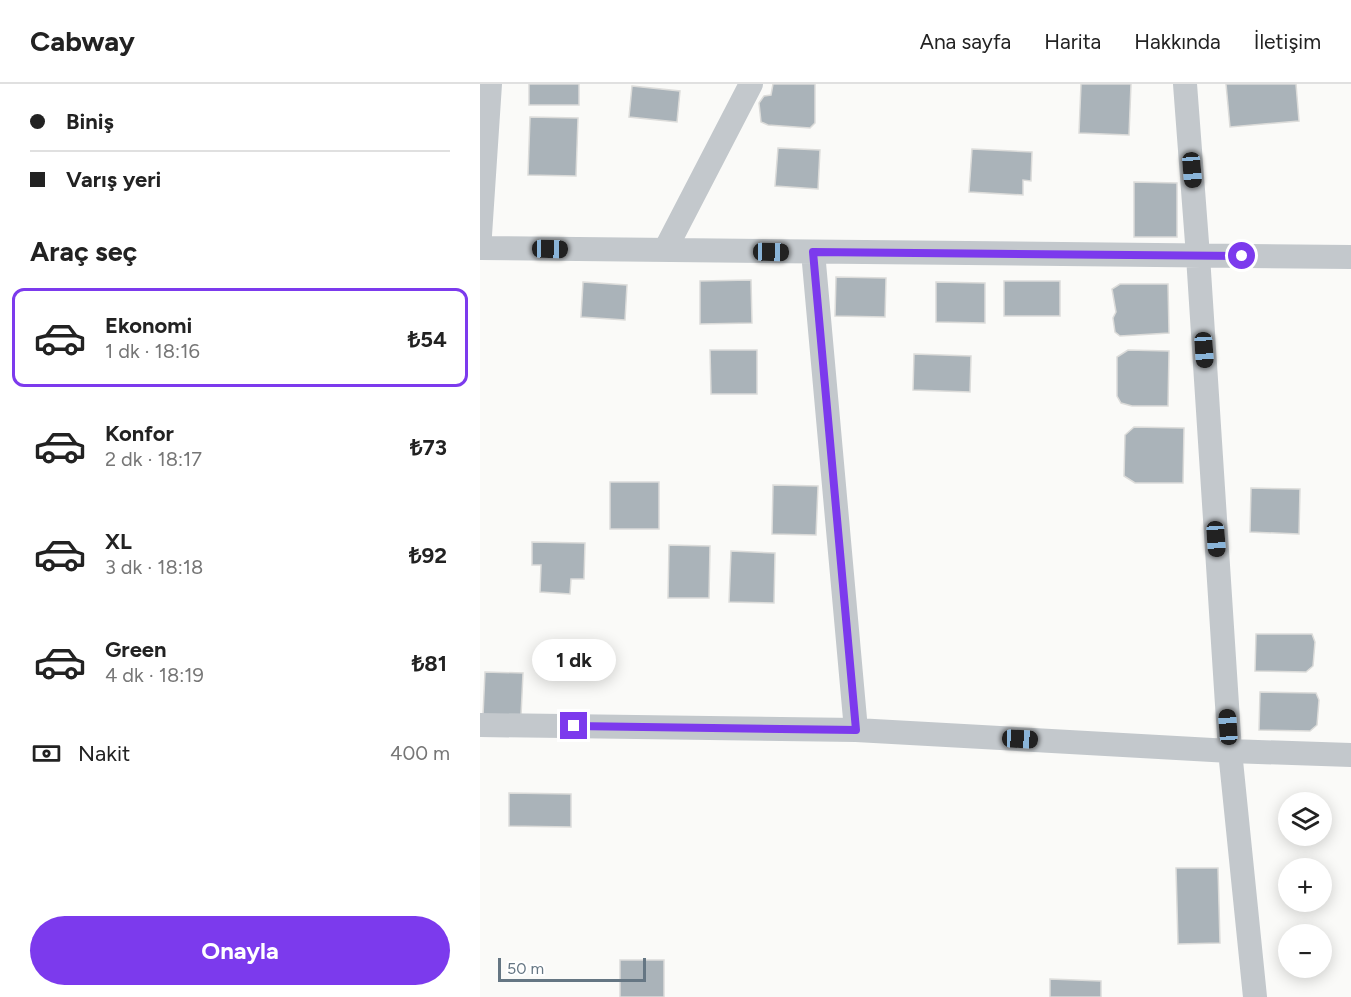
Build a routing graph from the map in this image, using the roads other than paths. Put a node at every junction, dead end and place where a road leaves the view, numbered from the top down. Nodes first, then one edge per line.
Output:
1 (490, 84) edge
2 (751, 84) edge
3 (1185, 84) edge
4 (480, 235) edge
5 (480, 248) edge
6 (666, 250) junction
7 (813, 252) junction
8 (1198, 256) junction
9 (1351, 257) edge
10 (480, 725) edge
11 (856, 730) junction
12 (1230, 751) junction
13 (1351, 755) edge
14 (1256, 997) edge

1 - 4 street
2 - 6 street
3 - 8 street
5 - 6 street
6 - 7 street
7 - 8 street
7 - 11 street
8 - 9 street
8 - 12 street
10 - 11 street
11 - 12 street
12 - 13 street
12 - 14 street

